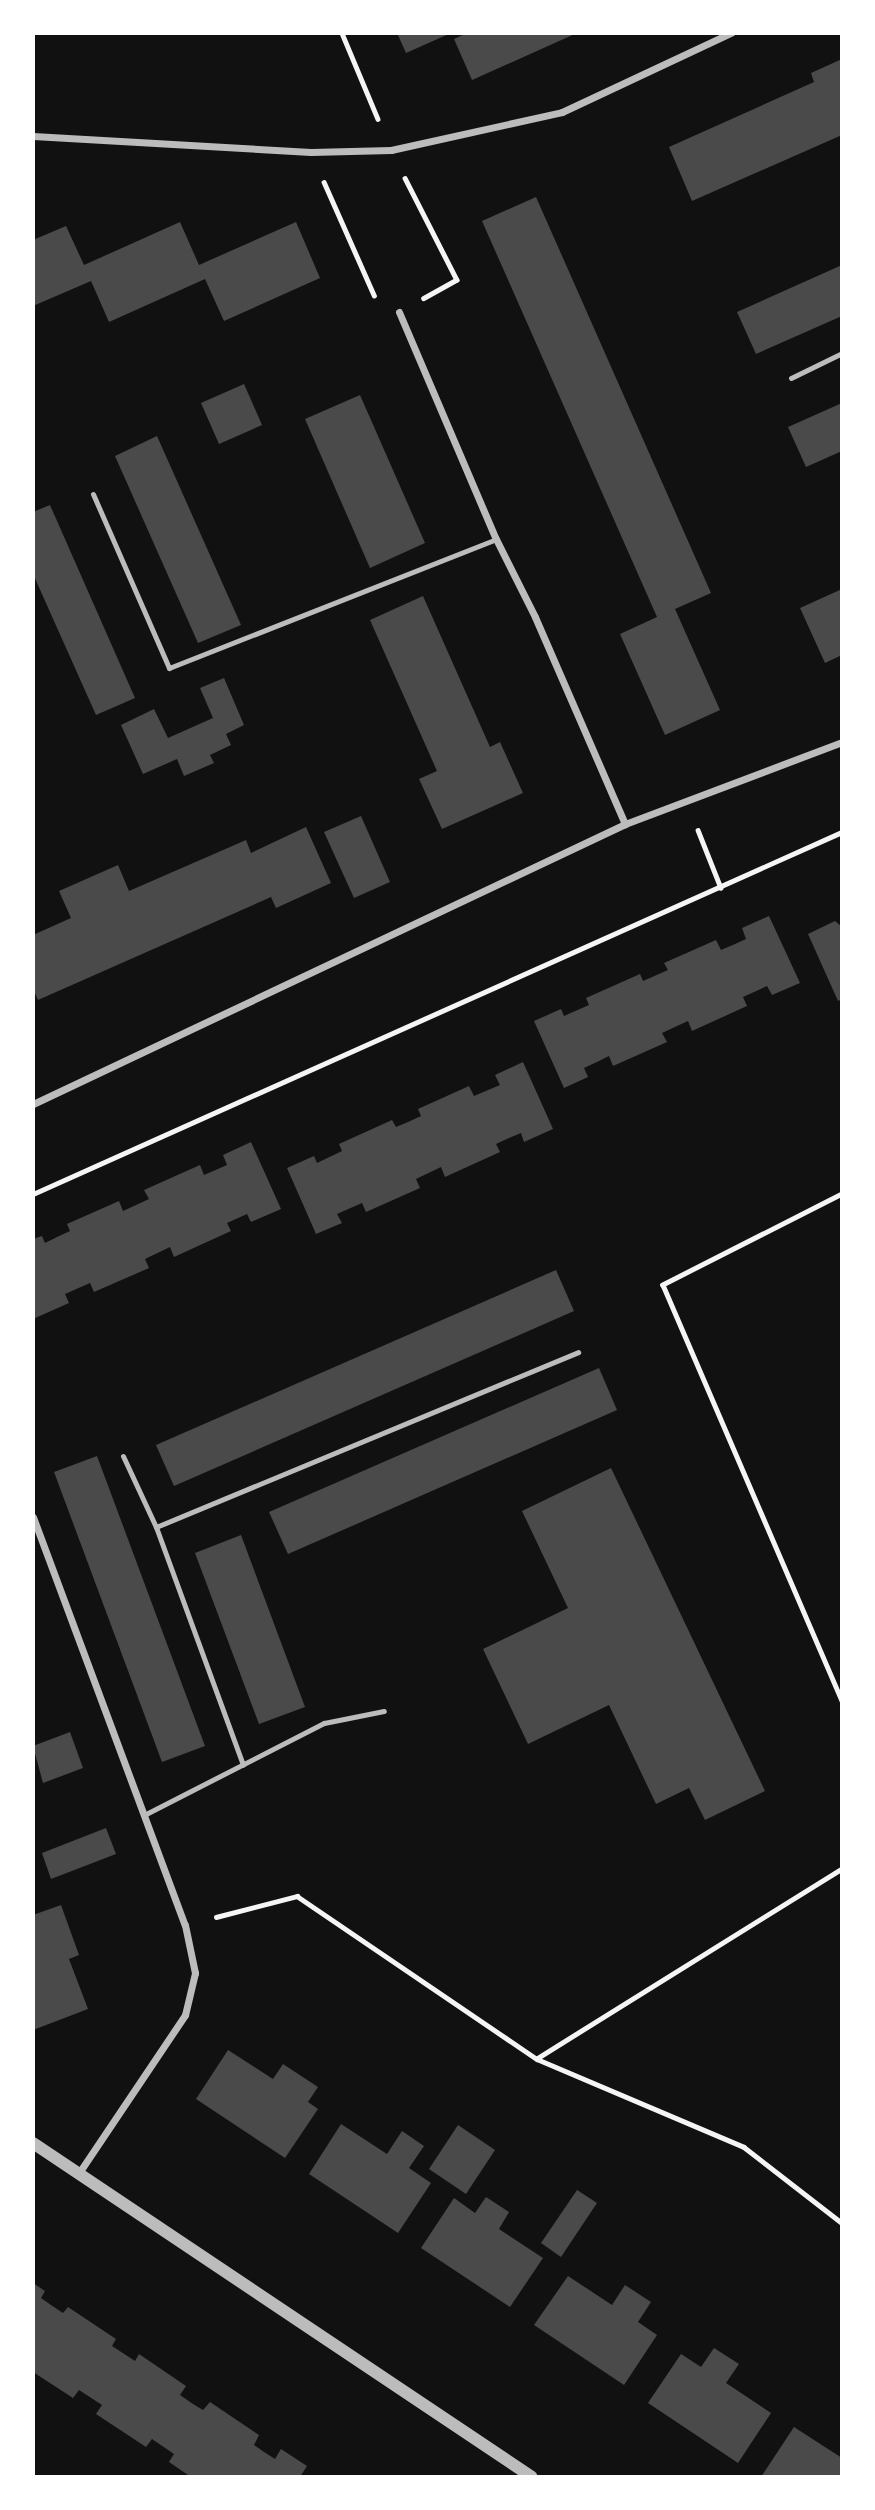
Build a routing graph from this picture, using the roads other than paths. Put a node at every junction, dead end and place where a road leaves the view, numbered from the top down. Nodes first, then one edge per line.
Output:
1 (731, 33) edge
2 (33, 136) edge
3 (399, 312) road end
4 (842, 353) edge
5 (791, 377) dead end
6 (93, 494) dead end
7 (495, 539) junction
8 (842, 742) edge
9 (625, 824) junction
10 (33, 1104) edge
11 (578, 1352) dead end
12 (123, 1456) dead end
13 (33, 1517) edge
14 (156, 1527) junction
15 (384, 1711) dead end
16 (243, 1765) junction
17 (144, 1815) junction
18 (33, 2143) edge
19 (79, 2173) junction
20 (532, 2477) edge

1 - 2 street
3 - 7 street
4 - 5 lane
6 - 7 lane
7 - 9 street
8 - 9 street
9 - 10 street
11 - 14 lane
12 - 14 lane
13 - 17 street
14 - 16 lane
15 - 16 lane
16 - 17 lane
17 - 19 street
18 - 19 street
19 - 20 street

